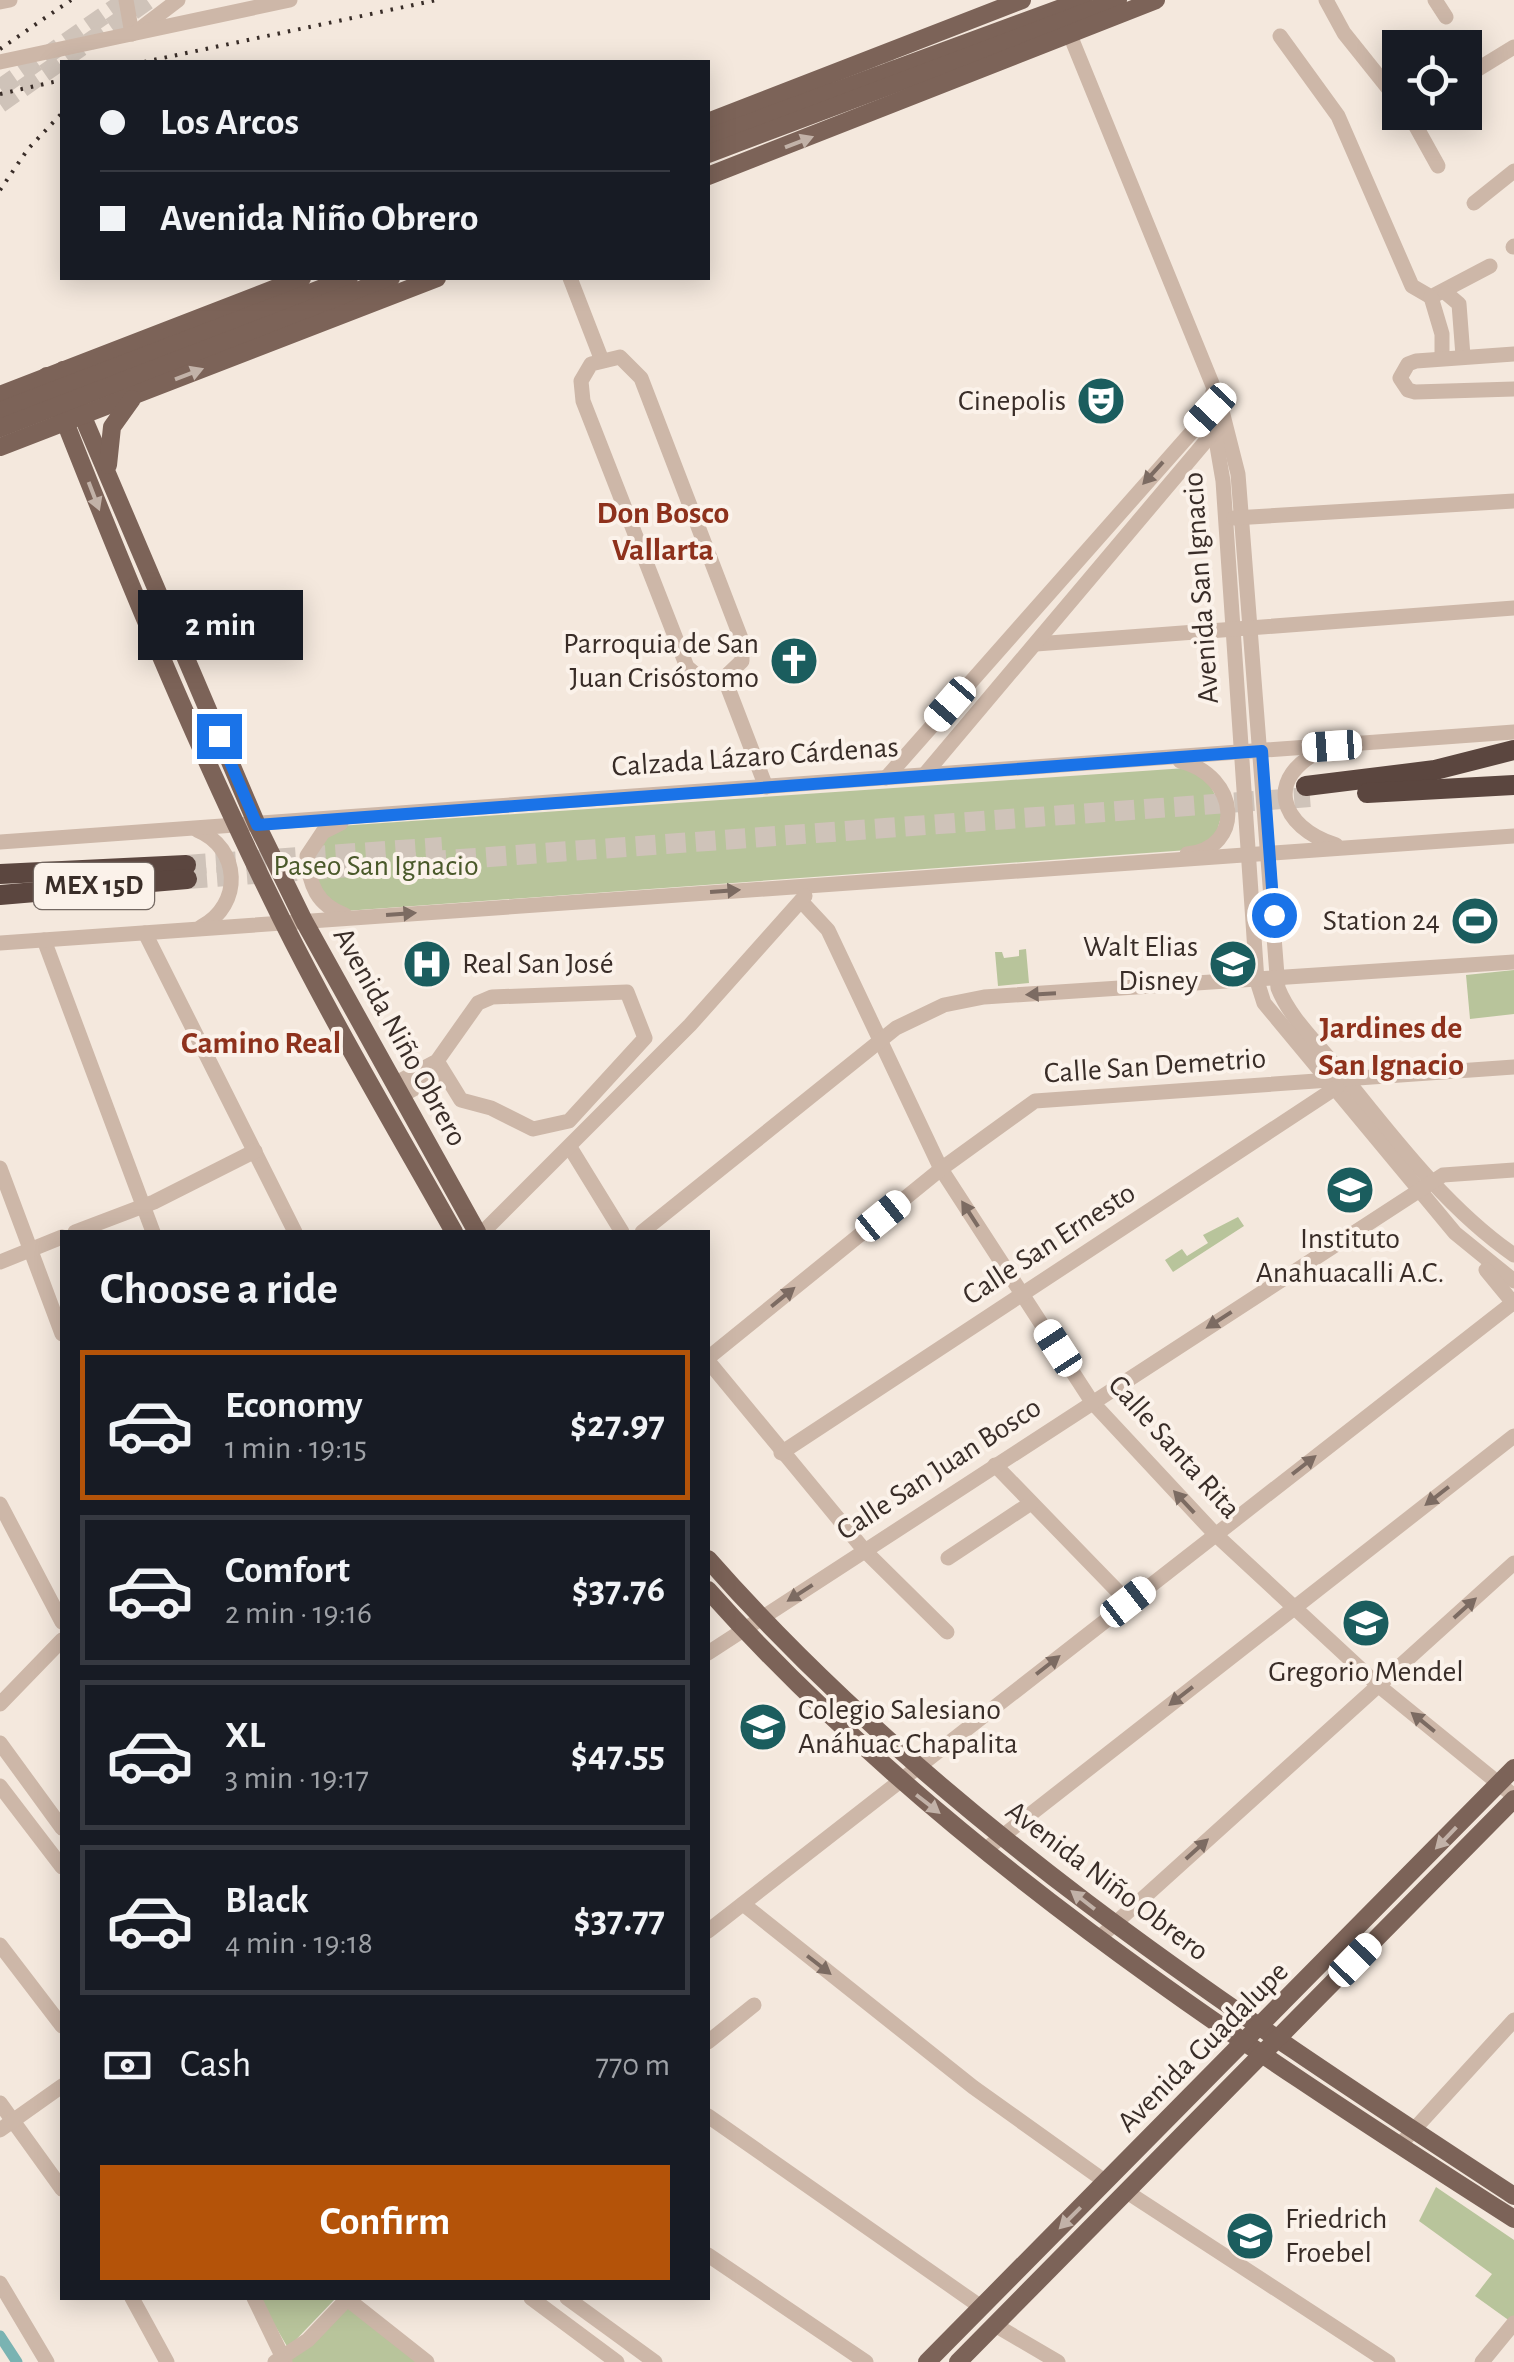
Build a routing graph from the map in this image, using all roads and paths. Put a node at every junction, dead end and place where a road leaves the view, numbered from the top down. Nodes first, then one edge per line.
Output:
1 (10, 0) edge
2 (126, 0) edge
3 (178, 0) edge
4 (290, 0) edge
5 (1022, 0) edge
6 (1050, 0) edge
7 (1083, 0) edge
8 (1118, 0) edge
9 (1156, 0) edge
10 (1326, 0) edge
11 (1436, 0) edge
12 (0, 2) edge
13 (1446, 17) dead end
14 (1066, 29) junction
15 (132, 34) junction
16 (1280, 36) dead end
17 (940, 40) dead end
18 (1514, 47) edge
19 (0, 62) edge
20 (1482, 67) edge
21 (859, 73) tunnel mouth
22 (1382, 81) edge
23 (710, 121) edge
24 (710, 121) edge
25 (1418, 130) edge
26 (710, 137) edge
27 (710, 153) edge
28 (1438, 166) dead end
29 (1514, 171) edge
30 (710, 175) edge
31 (1474, 203) dead end
32 (1490, 266) dead end
33 (298, 280) edge
34 (344, 280) edge
35 (385, 280) edge
36 (432, 280) edge
37 (571, 280) edge
38 (1439, 295) junction
39 (1514, 354) edge
40 (1463, 356) junction
41 (601, 358) junction
42 (1442, 358) junction
43 (1514, 389) edge
44 (137, 394) junction
45 (0, 395) edge
46 (64, 395) junction
47 (1214, 401) junction
48 (0, 411) edge
49 (1220, 425) junction
50 (0, 428) edge
51 (0, 447) edge
52 (108, 476) junction
53 (1514, 502) edge
54 (1244, 518) junction
55 (1226, 519) junction
56 (1079, 556) junction
57 (1100, 564) junction
58 (1514, 608) edge
59 (1252, 625) junction
60 (1233, 626) junction
61 (1036, 644) junction
62 (975, 675) junction
63 (724, 680) junction
64 (992, 691) junction
65 (1514, 732) edge
66 (1332, 746) junction
67 (1514, 750) edge
68 (1262, 751) junction
69 (1241, 753) junction
70 (1168, 758) junction
71 (926, 774) junction
72 (886, 778) junction
73 (1514, 785) edge
74 (766, 787) junction
75 (349, 818) junction
76 (257, 825) junction
77 (237, 827) junction
78 (195, 830) junction
79 (1514, 836) edge
80 (0, 842) edge
81 (1346, 848) junction
82 (1269, 854) junction
83 (1250, 856) junction
84 (1120, 864) junction
85 (0, 874) edge
86 (816, 884) junction
87 (0, 894) edge
88 (800, 901) junction
89 (352, 918) junction
90 (304, 921) junction
91 (283, 923) junction
92 (197, 929) junction
93 (145, 933) junction
94 (44, 940) junction
95 (0, 943) edge
96 (1514, 962) edge
97 (1278, 980) junction
98 (1257, 981) junction
99 (880, 1040) junction
100 (440, 1068) junction
101 (1514, 1068) edge
102 (1348, 1080) junction
103 (1329, 1086) junction
104 (398, 1090) junction
105 (571, 1148) junction
106 (256, 1152) junction
107 (0, 1168) edge
108 (942, 1169) junction
109 (1514, 1170) edge
110 (1434, 1180) junction
111 (1418, 1191) junction
112 (142, 1206) junction
113 (80, 1230) edge
114 (152, 1230) edge
115 (295, 1230) edge
116 (453, 1230) edge
117 (479, 1230) edge
118 (482, 1230) edge
119 (621, 1230) edge
120 (644, 1230) edge
121 (1455, 1233) junction
122 (60, 1238) edge
123 (30, 1250) junction
124 (1514, 1255) edge
125 (0, 1262) edge
126 (1514, 1282) edge
127 (1023, 1295) junction
128 (1514, 1303) edge
129 (60, 1329) edge
130 (710, 1358) edge
131 (710, 1363) edge
132 (1092, 1402) junction
133 (1514, 1436) edge
134 (781, 1453) junction
135 (995, 1465) junction
136 (1031, 1502) junction
137 (0, 1504) edge
138 (1215, 1534) junction
139 (865, 1551) junction
140 (948, 1558) dead end
141 (710, 1560) edge
142 (1514, 1563) edge
143 (710, 1592) edge
144 (1128, 1602) junction
145 (1294, 1608) junction
146 (60, 1618) edge
147 (760, 1618) junction
148 (743, 1630) junction
149 (947, 1632) dead end
150 (60, 1642) edge
151 (710, 1651) edge
152 (1379, 1686) junction
153 (0, 1704) edge
154 (0, 1743) edge
155 (916, 1768) junction
156 (1514, 1768) edge
157 (900, 1781) junction
158 (1498, 1784) junction
159 (0, 1786) edge
160 (1514, 1797) edge
161 (60, 1825) edge
162 (1002, 1836) junction
163 (986, 1850) junction
164 (60, 1864) edge
165 (743, 1904) junction
166 (1114, 1924) junction
167 (710, 1929) edge
168 (1099, 1938) junction
169 (0, 1945) edge
170 (754, 2005) dead end
171 (1514, 2020) edge
172 (60, 2023) edge
173 (710, 2040) edge
174 (1261, 2042) junction
175 (60, 2087) edge
176 (0, 2103) edge
177 (710, 2117) edge
178 (6, 2126) edge
179 (1413, 2130) junction
180 (1400, 2146) junction
181 (1106, 2182) junction
182 (60, 2188) edge
183 (1127, 2192) junction
184 (1514, 2196) edge
185 (1514, 2220) edge
186 (710, 2256) edge
187 (0, 2283) edge
188 (133, 2300) edge
189 (255, 2300) edge
190 (345, 2300) edge
191 (350, 2300) edge
192 (534, 2300) edge
193 (570, 2300) edge
194 (981, 2308) junction
195 (1514, 2323) edge
196 (995, 2325) junction
197 (281, 2361) edge
198 (47, 2362) edge
199 (167, 2362) edge
200 (427, 2362) edge
201 (617, 2362) edge
202 (655, 2362) edge
203 (866, 2362) edge
204 (928, 2362) edge
205 (958, 2362) edge
206 (1058, 2362) edge
207 (1388, 2362) edge
208 (1482, 2362) edge

1 - 12 street
2 - 15 street
3 - 15 street
4 - 15 street
5 - 23 main road
6 - 17 main road
7 - 26 main road
8 - 14 main road
9 - 14 main road
10 - 22 street
11 - 13 street
14 - 27 main road
30 -> 14 main road
14 - 47 street, Avenida San Ignacio
15 - 19 street
16 - 38 street
18 - 20 street
21 - 24 main road
25 - 28 street
29 - 31 street
32 - 38 street
33 - 46 main road
34 - 46 main road
35 - 46 main road
44 -> 36 main road
37 - 41 street
38 - 40 street
38 - 42 street
39 - 40 street
40 - 42 street
41 - 63 street
41 - 63 street
42 - 43 street
44 - 46 main road
44 - 52 main road
45 - 46 main road
46 - 48 main road
46 - 50 main road
46 - 51 main road
46 - 52 main road, Avenida Niño Obrero
46 -> 77 main road, Avenida Niño Obrero
47 - 49 street, Avenida San Ignacio
47 -> 56 street
49 - 54 street, Avenida San Ignacio
49 - 55 street, Avenida San Ignacio
49 - 57 street
52 - 76 main road, Avenida Niño Obrero
53 - 54 street
54 - 55 street
54 - 59 street, Avenida San Ignacio
55 - 60 street, Avenida San Ignacio
56 - 57 street
56 - 62 street
57 - 61 street
58 - 59 street
59 - 60 street
59 - 68 street, Avenida San Ignacio
60 - 61 street
60 - 69 street, Avenida San Ignacio
61 - 64 street
62 - 64 street
62 - 72 street
63 - 74 street
64 - 71 street
65 - 66 street, Calzada Lázaro Cárdenas
66 - 68 street, Calzada Lázaro Cárdenas
66 - 81 street
67 - 73 highway
68 - 69 street, Calzada Lázaro Cárdenas
68 - 82 street, Avenida San Ignacio
69 - 70 street, Calzada Lázaro Cárdenas
69 - 83 street, Avenida San Ignacio
70 - 71 street, Calzada Lázaro Cárdenas
70 - 84 street
71 - 72 street, Calzada Lázaro Cárdenas
72 - 74 street, Calzada Lázaro Cárdenas
74 - 75 street, Calzada Lázaro Cárdenas
75 - 76 street, Calzada Lázaro Cárdenas
75 - 89 street
76 - 77 street, Calzada Lázaro Cárdenas
76 - 90 main road, Avenida Niño Obrero
77 - 78 street, Calzada Lázaro Cárdenas
77 - 91 main road, Avenida Niño Obrero
78 - 80 street, Calzada Lázaro Cárdenas
78 - 92 street
79 - 81 street
81 - 82 street
82 - 83 street
82 - 97 street, Avenida San Ignacio
83 - 84 street
83 - 98 street, Avenida San Ignacio
84 - 86 street
85 - 87 highway, MEX 15D
86 - 88 street
89 -> 86 street
88 - 99 street, Calle Santa Rita
88 - 105 street
89 - 90 street
90 - 91 street
90 - 104 main road, Avenida Niño Obrero
91 - 92 street
91 - 116 main road, Avenida Niño Obrero
92 - 93 street
93 - 94 street
93 - 106 street
94 - 95 street
94 - 112 street
96 - 97 street
97 - 98 street
97 - 102 street, Avenida San Ignacio
98 -> 99 street
98 - 103 street, Avenida San Ignacio
99 - 108 street, Calle Santa Rita
99 - 120 street
100 - 100 street
100 - 104 street
101 - 102 street, Calle San Demetrio
102 - 103 street, Calle San Demetrio
102 - 110 street, Avenida San Ignacio
103 - 108 street, Calle San Demetrio
103 - 111 street, Avenida San Ignacio
103 - 127 street, Calle San Ernesto
104 - 117 main road, Avenida Niño Obrero
105 - 118 street
105 - 119 street
106 - 112 street
106 - 115 street
107 - 123 street
127 -> 108 street, Calle Santa Rita
130 -> 108 street, Calle San Demetrio
109 - 110 street, Calle San Juan Bosco
110 - 111 street, Calle San Juan Bosco
110 - 124 street, Avenida San Ignacio
111 - 121 street, Avenida San Ignacio
111 -> 132 street, Calle San Juan Bosco
112 - 113 street
112 - 114 street
121 - 126 street, Avenida San Ignacio
121 - 128 street
122 - 123 street
123 - 125 street
123 - 129 street
127 - 132 street, Calle Santa Rita
127 - 134 street, Calle San Ernesto
138 -> 128 street
131 - 134 street
132 - 135 street, Calle San Juan Bosco
138 -> 132 street, Calle Santa Rita
133 -> 145 street
134 - 139 street
135 - 136 street
135 - 139 street, Calle San Juan Bosco
136 - 140 street
136 - 144 street
137 - 146 street
138 - 144 street
138 - 145 street, Calle Santa Rita
139 -> 147 street, Calle San Juan Bosco
139 - 149 street
141 - 147 main road, Avenida Niño Obrero
152 -> 142 street
143 - 148 main road, Avenida Niño Obrero
155 -> 144 street
145 - 152 street, Calle Santa Rita
145 -> 162 street
147 - 148 street, Calle San Juan Bosco
147 - 155 main road, Avenida Niño Obrero
148 - 151 street, Calle San Juan Bosco
148 - 157 main road, Avenida Niño Obrero
150 - 153 street
158 -> 152 street, Calle Santa Rita
166 -> 152 street
154 - 161 street
155 - 157 street
155 - 162 main road, Avenida Niño Obrero
156 - 158 main road, Avenida Guadalupe
157 -> 163 main road, Avenida Niño Obrero
157 - 165 street
158 - 160 street, Calle Santa Rita
158 -> 174 main road, Avenida Guadalupe
159 - 164 street
160 - 174 main road, Avenida Guadalupe
162 - 163 street
166 -> 162 main road, Avenida Niño Obrero
163 - 168 main road, Avenida Niño Obrero
165 - 167 street
165 -> 181 street
166 - 168 street
166 - 174 main road, Avenida Niño Obrero
168 - 174 main road, Avenida Niño Obrero
169 - 172 street
170 - 173 street
171 - 179 street
174 - 179 main road, Avenida Niño Obrero
174 - 180 main road, Avenida Niño Obrero
174 - 181 main road, Avenida Guadalupe
174 - 183 main road, Avenida Guadalupe
175 - 178 street
176 - 178 street
177 - 194 street
178 - 182 street
179 - 180 street
179 - 184 main road, Avenida Niño Obrero
180 - 185 main road, Avenida Niño Obrero
181 -> 194 main road, Avenida Guadalupe
183 - 196 main road, Avenida Guadalupe
183 - 207 street
186 - 203 street
187 - 198 street
188 - 199 street
189 - 197 street
190 - 197 street
191 - 200 street
192 - 201 street
193 - 202 street
194 - 204 main road, Avenida Guadalupe
195 - 208 street
196 - 205 main road, Avenida Guadalupe
196 - 206 street

